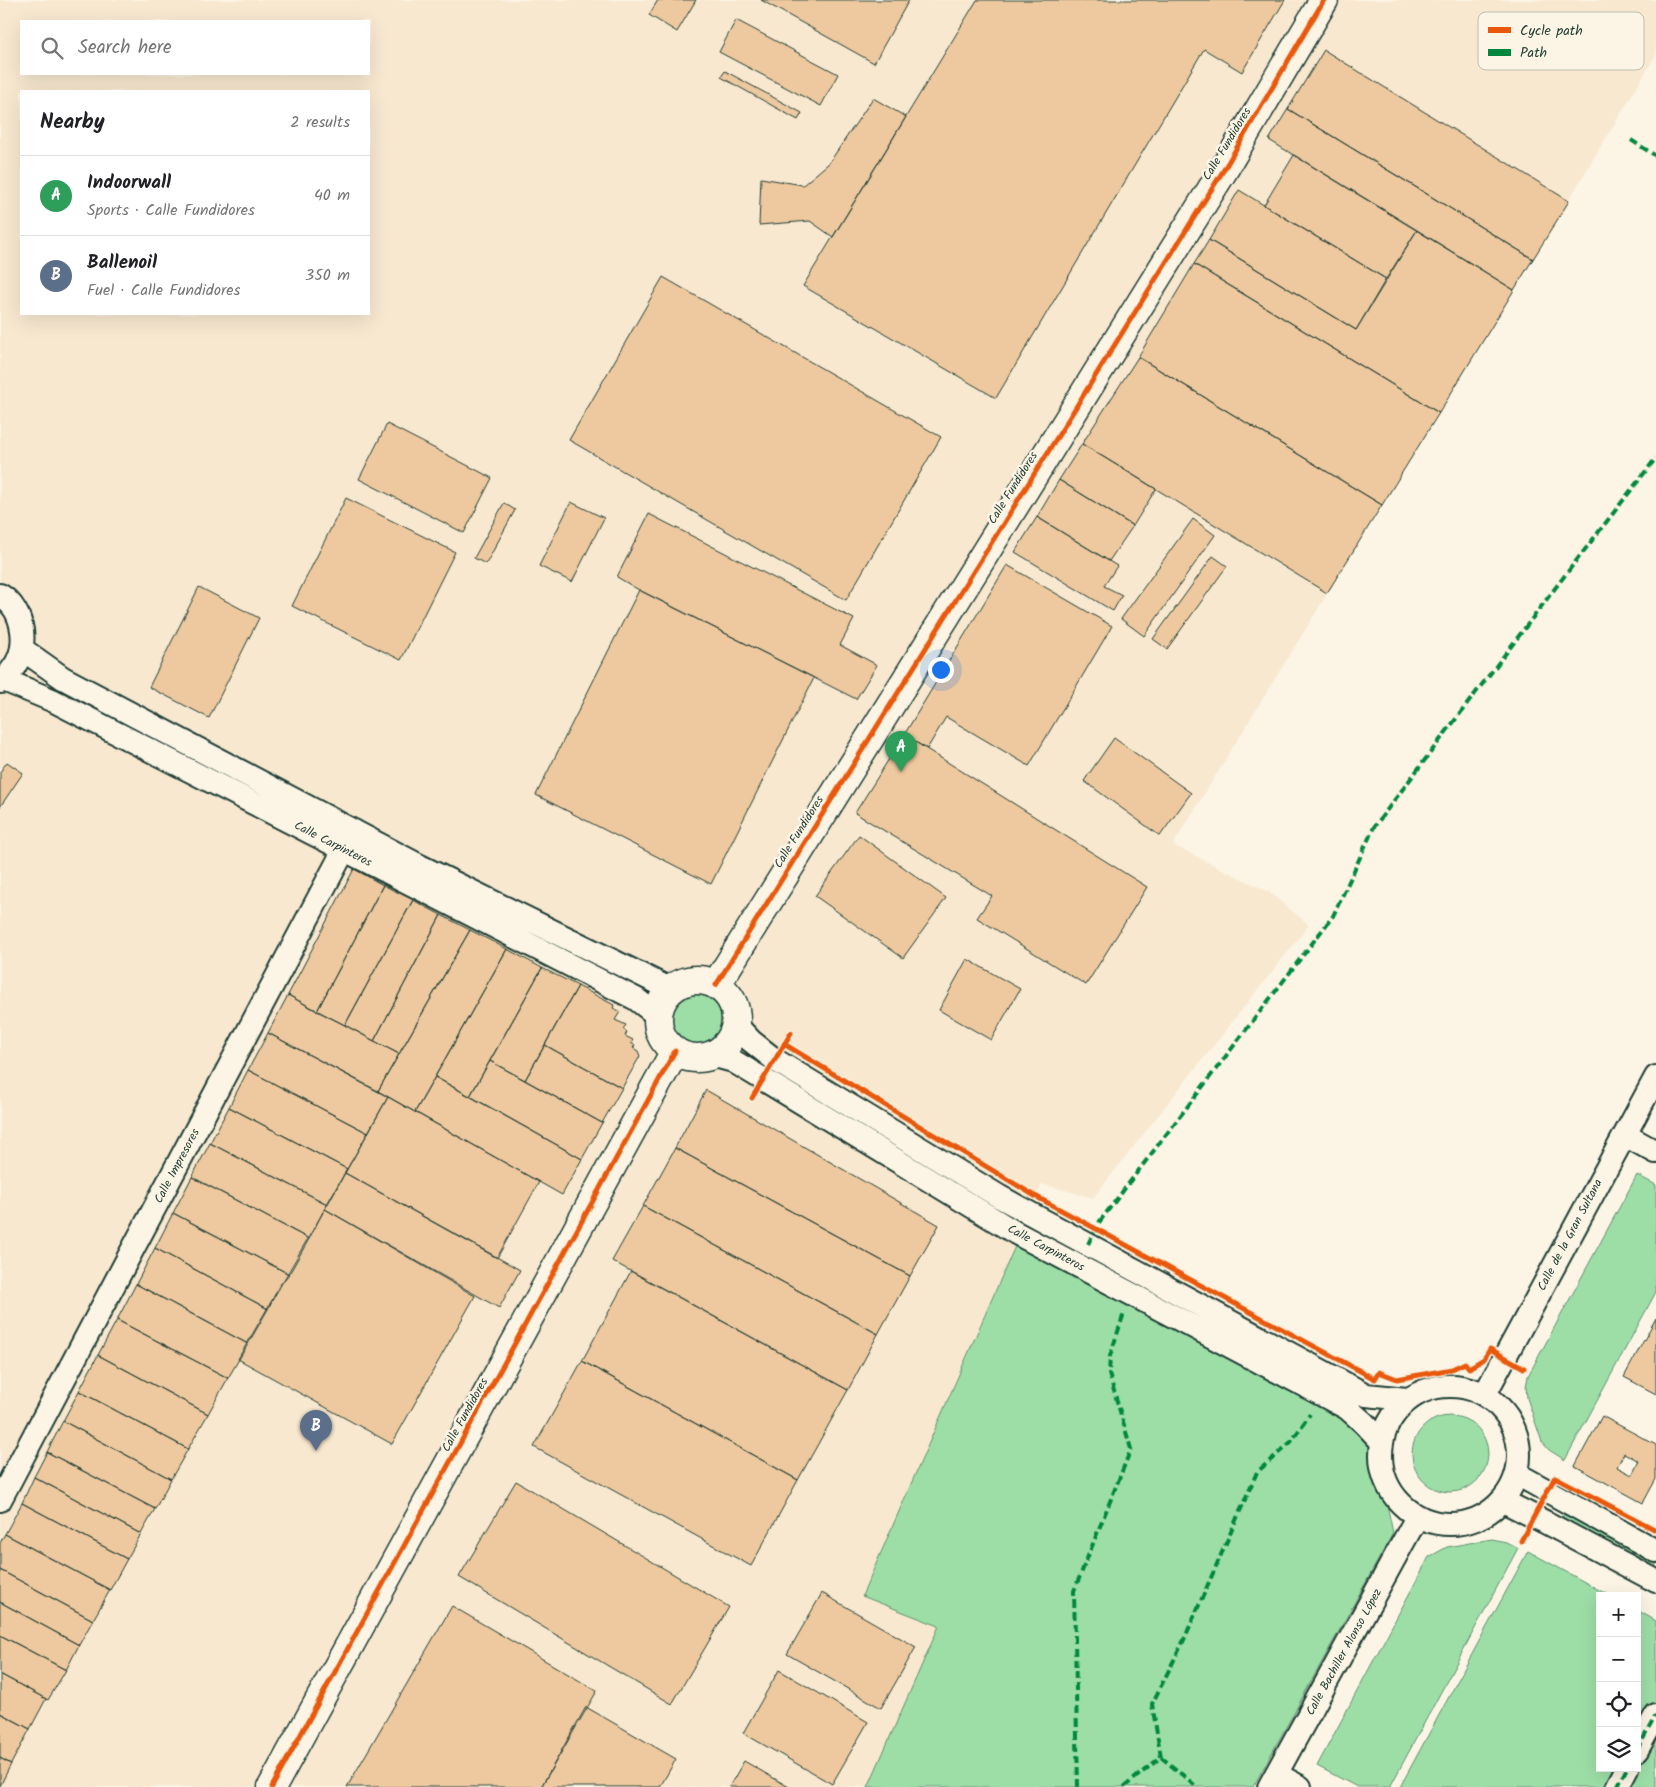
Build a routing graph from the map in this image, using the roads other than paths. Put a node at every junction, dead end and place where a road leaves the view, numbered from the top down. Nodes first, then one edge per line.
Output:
1 (1324, 0) edge
2 (0, 595) edge
3 (22, 649) junction
4 (2, 681) edge
5 (350, 840) junction
6 (716, 985) junction
7 (670, 989) junction
8 (658, 1016) junction
9 (736, 1025) junction
10 (675, 1052) junction
11 (711, 1056) junction
12 (1656, 1076) edge
13 (1625, 1135) junction
14 (1656, 1152) edge
15 (1485, 1394) junction
16 (1407, 1399) junction
17 (1381, 1441) junction
18 (1517, 1474) junction
19 (0, 1500) edge
20 (1503, 1501) junction
21 (1417, 1517) junction
22 (1656, 1550) edge
23 (1656, 1581) edge
24 (1656, 1715) edge
25 (1641, 1743) edge
26 (1626, 1772) edge
27 (1273, 1780) edge
28 (272, 1787) edge
29 (1300, 1787) edge
30 (1617, 1787) edge

1 - 6 street, Calle Fundidores
2 - 3 street
3 - 4 street
3 - 5 street, Calle Carpinteros
4 - 5 street, Calle Carpinteros
5 - 7 street, Calle Carpinteros
5 - 8 street, Calle Carpinteros
5 - 19 street, Calle Impresores
6 - 7 street
6 - 9 street
7 - 8 street
8 - 10 street
9 - 11 street
9 - 16 street, Calle Carpinteros
10 - 11 street
10 - 28 street, Calle Fundidores
11 - 17 street, Calle Carpinteros
12 - 13 street, Calle de la Gran Sultana
13 - 14 street
13 - 15 street, Calle de la Gran Sultana
15 - 16 street
15 - 18 street
16 - 17 street
17 - 21 street
18 - 20 street
18 - 22 street
20 - 21 street
20 - 23 street
21 - 27 street, Calle Bachiller Alonso López
24 - 25 street
26 - 30 street
27 - 29 street

